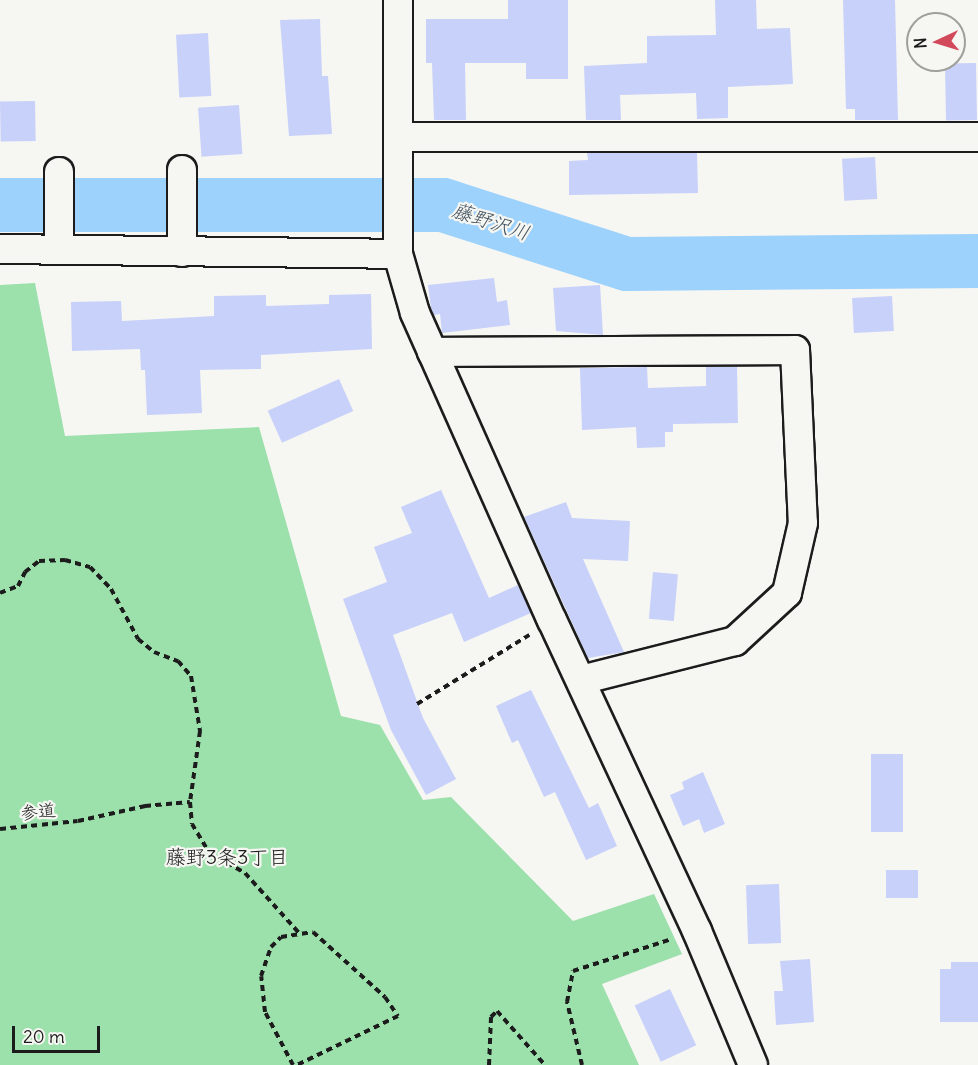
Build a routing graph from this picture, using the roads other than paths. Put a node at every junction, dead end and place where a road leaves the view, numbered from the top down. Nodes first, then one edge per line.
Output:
1 (398, 0) edge
2 (978, 137) edge
3 (399, 150) junction
4 (182, 170) dead end
5 (58, 172) dead end
6 (399, 247) junction
7 (0, 249) edge
8 (59, 250) junction
9 (182, 252) junction
10 (432, 352) junction
11 (581, 680) junction
12 (753, 1065) edge

1 - 3 street
2 - 3 street
3 - 6 street
4 - 9 street
5 - 8 street
6 - 9 street
6 - 10 street
7 - 8 street
8 - 9 street
10 - 11 street
10 - 11 street
11 - 12 street

